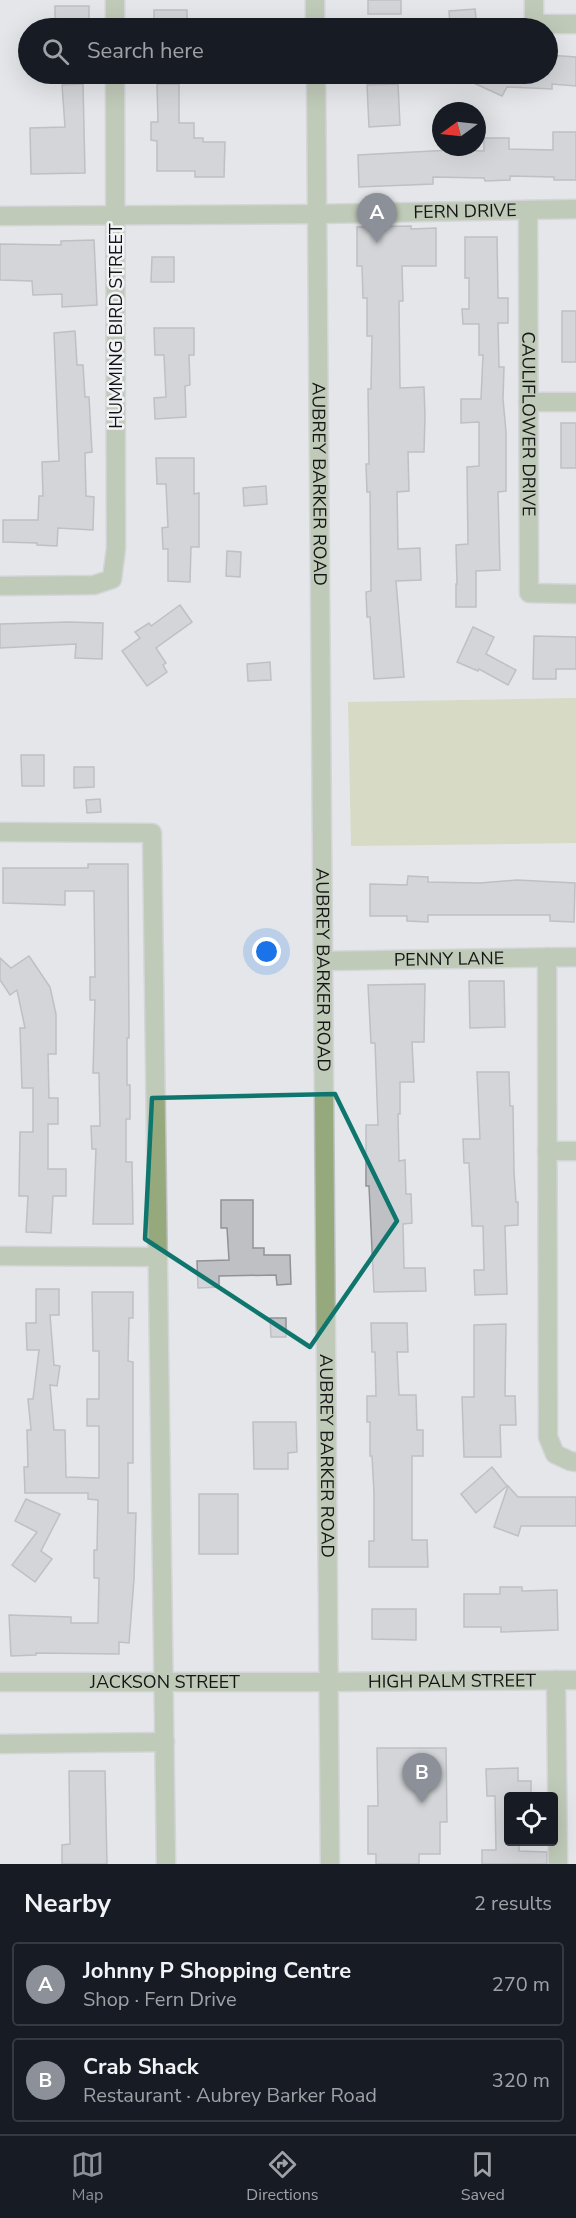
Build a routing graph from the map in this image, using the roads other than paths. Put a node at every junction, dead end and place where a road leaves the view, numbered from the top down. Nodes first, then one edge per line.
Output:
1 (115, 0) edge
2 (315, 0) edge
3 (534, 0) edge
4 (115, 18) edge
5 (315, 18) edge
6 (534, 18) edge
7 (558, 24) edge
8 (576, 24) edge
9 (115, 84) edge
10 (316, 84) edge
11 (576, 209) edge
12 (528, 210) junction
13 (317, 214) junction
14 (116, 215) junction
15 (0, 216) edge
16 (528, 402) junction
17 (576, 402) edge
18 (0, 586) edge
19 (576, 594) edge
20 (0, 832) edge
21 (547, 957) junction
22 (576, 957) edge
23 (323, 961) junction
24 (548, 1151) junction
25 (576, 1151) edge
26 (0, 1256) edge
27 (158, 1257) junction
28 (576, 1461) edge
29 (556, 1680) junction
30 (576, 1680) edge
31 (163, 1681) junction
32 (0, 1682) edge
33 (329, 1682) junction
34 (165, 1742) junction
35 (0, 1744) edge
36 (166, 1864) edge
37 (330, 1864) edge
38 (558, 1864) edge

1 - 4 street
2 - 5 street
3 - 6 street
7 - 8 street
9 - 14 street, HUMMING BIRD STREET
10 - 13 street, AUBREY BARKER ROAD
11 - 12 street, FERN DRIVE
12 - 13 street, FERN DRIVE
12 - 16 street, CAULIFLOWER DRIVE
13 - 14 street, FERN DRIVE
13 - 23 street, AUBREY BARKER ROAD
14 - 15 street, FERN DRIVE
14 - 18 street, HUMMING BIRD STREET
16 - 17 street
16 - 19 street, CAULIFLOWER DRIVE
20 - 27 street
21 - 22 street, PENNY LANE
21 - 23 street, PENNY LANE
21 - 24 street
23 - 33 street, AUBREY BARKER ROAD
24 - 25 street
24 - 28 street
26 - 27 street
27 - 31 street
29 - 30 street, HIGH PALM STREET
29 - 33 street, HIGH PALM STREET
29 - 38 street
31 - 32 street, JACKSON STREET
31 - 33 street, JACKSON STREET
31 - 34 street
33 - 37 street, AUBREY BARKER ROAD
34 - 35 street
34 - 36 street

